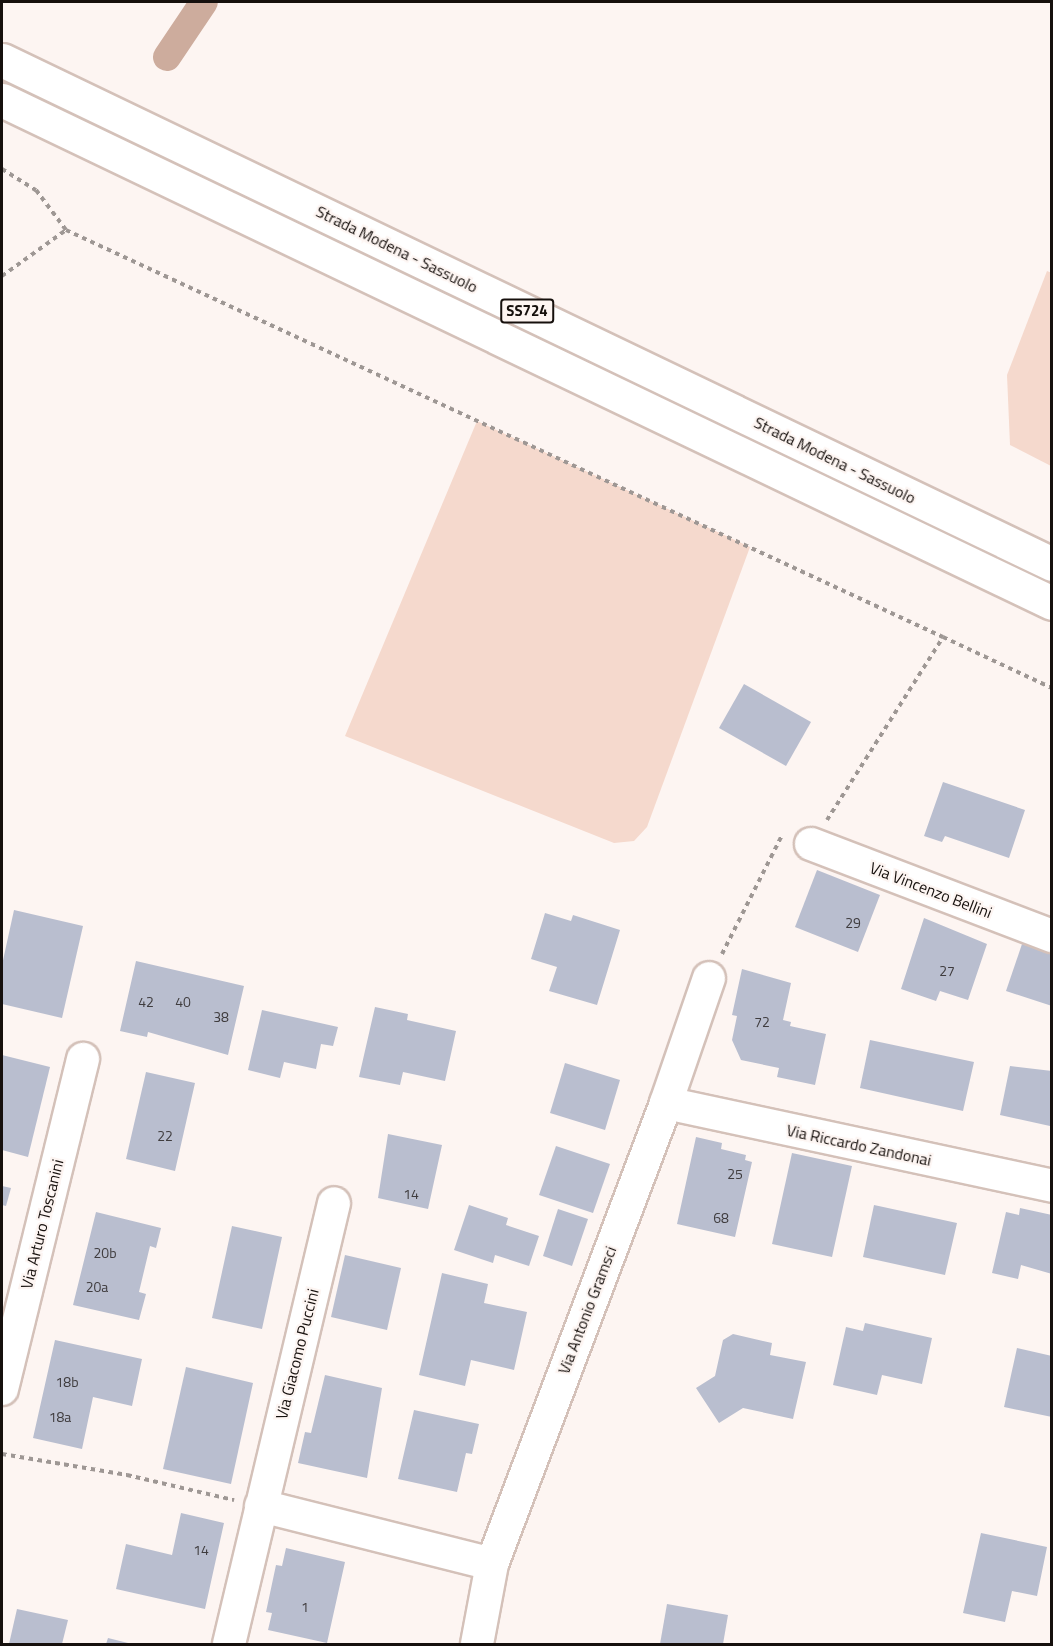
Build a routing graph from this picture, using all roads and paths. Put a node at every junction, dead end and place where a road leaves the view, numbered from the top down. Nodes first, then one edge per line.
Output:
1 (2, 60) edge
2 (2, 100) edge
3 (2, 169) edge
4 (66, 230) junction
5 (2, 276) edge
6 (1052, 564) edge
7 (1052, 603) edge
8 (943, 637) junction
9 (1052, 688) edge
10 (812, 844) junction
11 (1052, 936) edge
12 (709, 978) joint
13 (83, 1059) dead end
14 (666, 1103) junction
15 (1052, 1186) edge
16 (334, 1203) dead end
17 (2, 1389) edge
18 (2, 1454) edge
19 (261, 1506) junction
20 (492, 1564) junction
21 (229, 1644) edge
22 (477, 1644) edge

1 - 6 highway, Strada Modena - Sassuolo / SS724
2 - 7 highway
3 - 4 path
4 - 5 path
4 - 8 path
8 - 9 path
8 - 10 path
10 - 11 street, Via Vincenzo Bellini
10 - 12 path
12 - 14 street, Via Antonio Gramsci
13 - 17 street, Via Arturo Toscanini
14 - 15 street, Via Riccardo Zandonai
14 - 20 street, Via Antonio Gramsci
16 - 19 street, Via Giacomo Puccini
18 - 19 path
19 - 20 street
19 - 21 street, Via Giacomo Puccini
20 - 22 street, Via Antonio Gramsci

